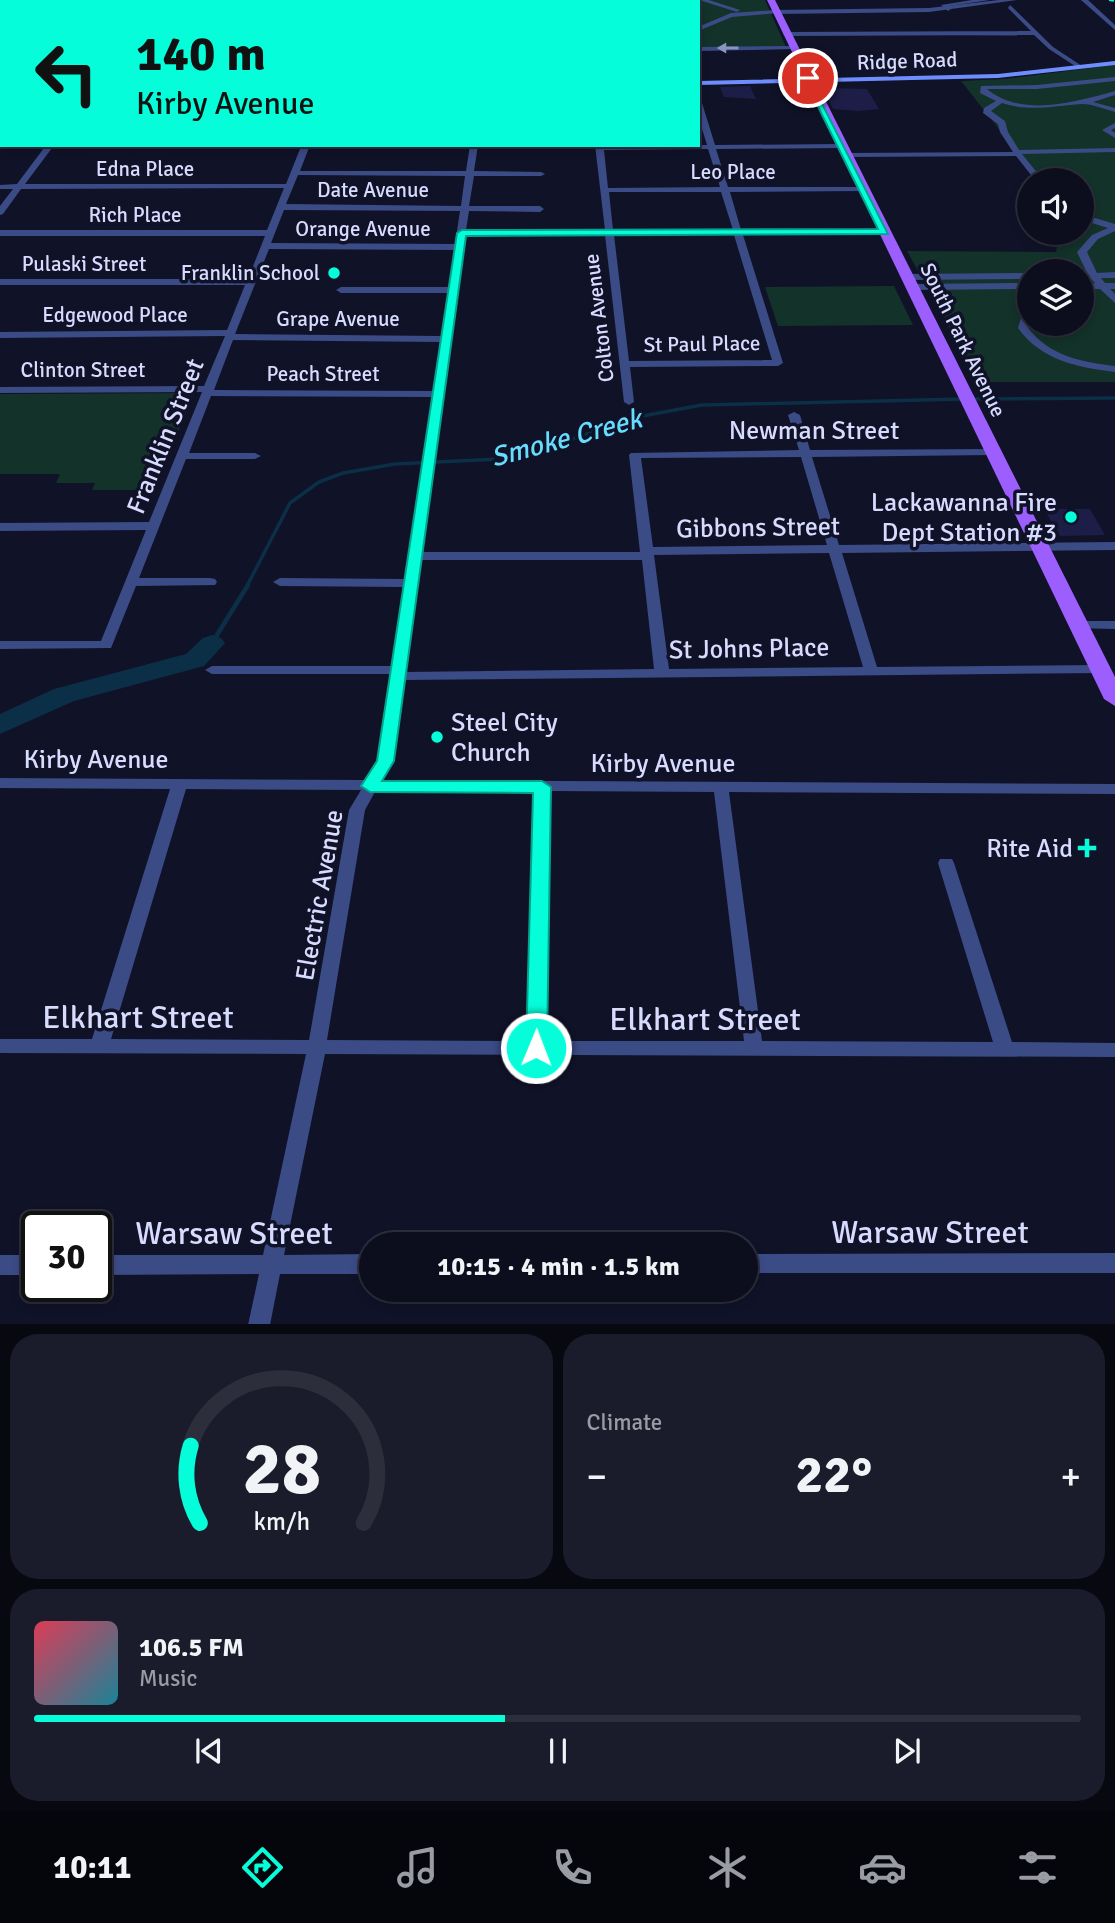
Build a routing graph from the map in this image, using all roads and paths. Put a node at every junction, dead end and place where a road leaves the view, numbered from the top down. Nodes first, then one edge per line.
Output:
1 (702, 0) edge
2 (771, 0) edge
3 (987, 0) edge
4 (1084, 0) edge
5 (1012, 3) edge
6 (713, 6) junction
7 (948, 9) junction
8 (776, 12) junction
9 (719, 18) junction
10 (700, 28) edge
11 (1115, 28) edge
12 (1034, 33) junction
13 (786, 34) junction
14 (700, 48) edge
15 (792, 48) junction
16 (1115, 63) edge
17 (1080, 67) junction
18 (1115, 79) edge
19 (809, 81) junction
20 (700, 83) edge
21 (1115, 93) edge
22 (999, 102) junction
23 (1086, 102) junction
24 (700, 108) edge
25 (1115, 110) edge
26 (1115, 125) edge
27 (1115, 136) edge
28 (50, 147) edge
29 (305, 147) edge
30 (474, 147) edge
31 (599, 147) edge
32 (714, 147) junction
33 (1115, 150) edge
34 (843, 151) junction
35 (1017, 153) junction
36 (1029, 168) edge
37 (295, 173) junction
38 (470, 174) junction
39 (541, 174) dead end
40 (289, 186) junction
41 (0, 187) edge
42 (19, 187) junction
43 (726, 189) junction
44 (862, 189) junction
45 (604, 190) junction
46 (281, 207) junction
47 (465, 208) junction
48 (540, 209) dead end
49 (0, 212) edge
50 (1094, 221) edge
51 (1115, 228) edge
52 (739, 232) junction
53 (884, 232) junction
54 (0, 233) edge
55 (271, 233) junction
56 (462, 233) junction
57 (610, 233) junction
58 (265, 246) junction
59 (460, 247) junction
60 (1085, 259) edge
61 (1094, 275) edge
62 (1115, 275) edge
63 (1017, 276) edge
64 (1094, 276) edge
65 (0, 282) edge
66 (251, 282) junction
67 (910, 282) junction
68 (1094, 286) edge
69 (1101, 286) junction
70 (1115, 286) edge
71 (1017, 288) edge
72 (341, 290) dead end
73 (454, 290) junction
74 (1115, 300) edge
75 (0, 335) edge
76 (230, 335) junction
77 (1028, 336) edge
78 (447, 339) junction
79 (625, 364) junction
80 (1115, 369) edge
81 (0, 390) edge
82 (208, 391) junction
83 (438, 394) junction
84 (629, 402) dead end
85 (794, 415) dead end
86 (992, 452) junction
87 (805, 453) junction
88 (182, 456) junction
89 (255, 456) dead end
90 (154, 526) junction
91 (0, 527) edge
92 (1115, 546) edge
93 (1039, 547) junction
94 (834, 549) junction
95 (646, 554) junction
96 (415, 556) junction
97 (132, 582) junction
98 (210, 582) dead end
99 (279, 582) dead end
100 (411, 583) junction
101 (1078, 625) junction
102 (1115, 625) edge
103 (0, 645) edge
104 (1100, 669) junction
105 (212, 670) dead end
106 (871, 671) junction
107 (398, 673) junction
108 (662, 673) junction
109 (1115, 699) edge
110 (0, 783) edge
111 (179, 785) junction
112 (370, 786) junction
113 (542, 787) junction
114 (721, 788) junction
115 (1115, 789) edge
116 (946, 863) dead end
117 (0, 1046) edge
118 (99, 1047) junction
119 (317, 1047) junction
120 (536, 1048) junction
121 (754, 1049) junction
122 (1005, 1050) junction
123 (1115, 1050) edge
124 (1115, 1263) edge
125 (270, 1264) junction
126 (359, 1264) edge
127 (758, 1264) edge
128 (0, 1265) edge
129 (21, 1265) edge
130 (112, 1265) edge
131 (259, 1324) edge

1 - 6 street
2 - 8 main road, South Park Avenue
3 - 7 street
4 - 11 street
5 - 7 street
5 - 12 street
6 - 8 street
6 - 9 street
7 - 8 street
8 - 9 street
8 - 13 main road, South Park Avenue
9 - 10 street
12 - 13 street
12 - 17 street
13 - 15 main road, South Park Avenue
15 -> 14 street
15 - 19 main road, South Park Avenue
16 - 17 main road, Ridge Road
17 - 19 main road, Ridge Road
18 - 22 street
19 - 20 main road, Ridge Road
19 - 34 main road, South Park Avenue
21 - 23 street
22 - 23 street
22 - 35 street
23 - 25 street
24 - 32 street
26 - 27 street
28 - 42 street
29 - 37 street, Franklin Street
30 - 38 street, Electric Avenue
31 - 32 street
31 - 45 street, Colton Avenue
32 - 34 street
32 - 43 street
33 - 35 street
34 - 35 street
34 - 44 main road, South Park Avenue
35 - 36 street
37 - 38 street
37 - 40 street, Franklin Street
38 - 39 street
38 - 47 street, Electric Avenue
40 - 42 street, Edna Place
40 - 46 street, Franklin Street
41 - 42 street, Edna Place
42 - 49 street
43 - 44 street, Leo Place
43 - 45 street, Leo Place
43 - 52 street
44 - 53 main road, South Park Avenue
45 - 57 street, Colton Avenue
46 - 47 street, Date Avenue
46 - 55 street, Franklin Street
47 - 48 street, Date Avenue
47 - 56 street, Electric Avenue
50 - 51 street
51 - 60 street
52 - 53 street
52 - 57 street
52 - 79 street, St Paul Place
53 - 67 main road, South Park Avenue
54 - 55 street, Rich Place
55 - 58 street, Franklin Street
56 - 57 street
56 - 59 street, Electric Avenue
57 - 79 street, Colton Avenue
58 - 59 street, Orange Avenue
58 - 66 street, Franklin Street
59 - 73 street, Electric Avenue
61 - 62 street
63 - 67 street
64 - 69 street
65 - 66 street, Pulaski Street
66 - 76 street, Franklin Street
67 - 71 street
67 - 86 main road, South Park Avenue
68 - 69 street
69 - 70 street
69 - 74 street
72 - 73 street
73 - 78 street, Electric Avenue
75 - 76 street, Edgewood Place
76 - 78 street, Grape Avenue
76 - 82 street, Franklin Street
77 - 80 street
78 - 83 street, Electric Avenue
79 - 84 street, Colton Avenue
81 - 82 street, Clinton Street
82 - 83 street, Peach Street
82 - 88 street, Franklin Street
83 - 96 street, Electric Avenue
85 - 87 street
86 - 87 street, Newman Street
86 - 93 main road, South Park Avenue
87 - 94 street
87 - 95 street, Newman Street
88 - 89 street
88 - 90 street, Franklin Street
90 - 91 street
90 - 97 street, Franklin Street
92 - 93 street, Gibbons Street
93 - 94 street, Gibbons Street
93 - 101 main road, South Park Avenue
94 - 95 street, Gibbons Street
94 - 106 street
95 - 96 street, Gibbons Street
95 - 108 street
96 - 100 street, Electric Avenue
97 - 98 street
97 - 103 street, Franklin Street
99 - 100 street
100 - 107 street, Electric Avenue
101 - 102 street
101 - 104 main road, South Park Avenue
104 - 106 street, St Johns Place
104 - 109 main road, South Park Avenue
105 - 107 street, St Johns Place
106 - 108 street, St Johns Place
107 - 108 street, St Johns Place
107 - 112 street, Electric Avenue
110 - 111 street, Kirby Avenue
111 - 112 street, Kirby Avenue
111 - 118 street
112 - 113 street, Kirby Avenue
112 - 119 street, Electric Avenue
113 - 114 street, Kirby Avenue
113 - 120 street
114 - 115 street, Kirby Avenue
114 - 121 street
116 - 122 street
117 - 118 street, Elkhart Street
118 - 119 street, Elkhart Street
119 - 120 street, Elkhart Street
119 - 125 street, Electric Avenue
120 - 121 street, Elkhart Street
121 - 122 street, Elkhart Street
122 - 123 street, Elkhart Street
124 - 127 street, Warsaw Street
125 - 126 street, Warsaw Street
125 - 130 street, Warsaw Street
125 - 131 street, Electric Avenue
128 - 129 street

